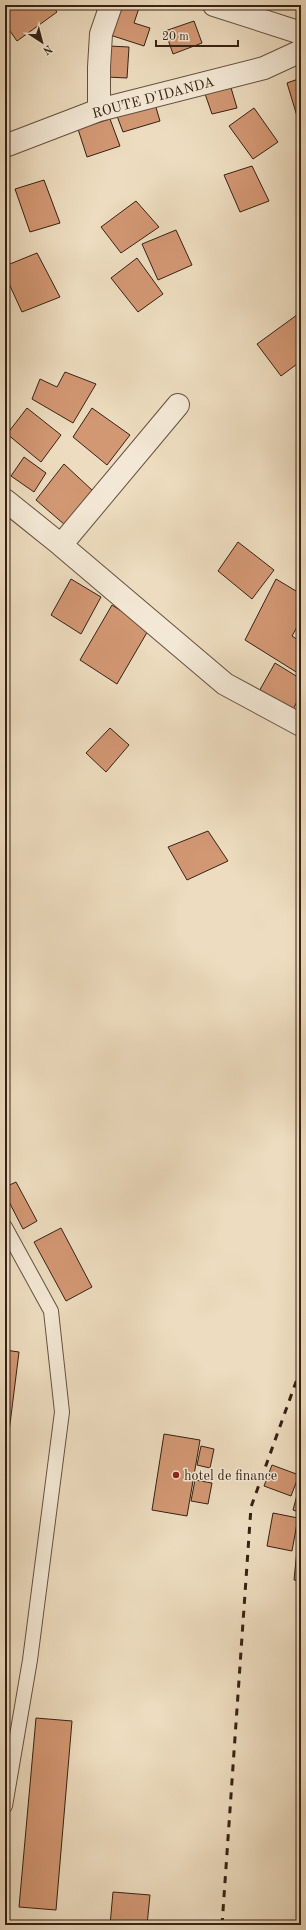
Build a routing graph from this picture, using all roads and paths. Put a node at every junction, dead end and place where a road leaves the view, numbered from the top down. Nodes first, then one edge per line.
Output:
1 (112, 5) edge
2 (214, 5) edge
3 (301, 33) edge
4 (301, 51) edge
5 (100, 110) junction
6 (5, 146) edge
7 (178, 405) dead end
8 (5, 500) edge
9 (60, 544) junction
10 (301, 725) edge
11 (5, 1227) edge
12 (5, 1806) edge

1 - 5 street
2 - 3 street
4 - 5 street, ROUTE D'IDANDA
5 - 6 street, ROUTE D'IDANDA
7 - 9 street
8 - 9 street
9 - 10 street
11 - 12 lane

